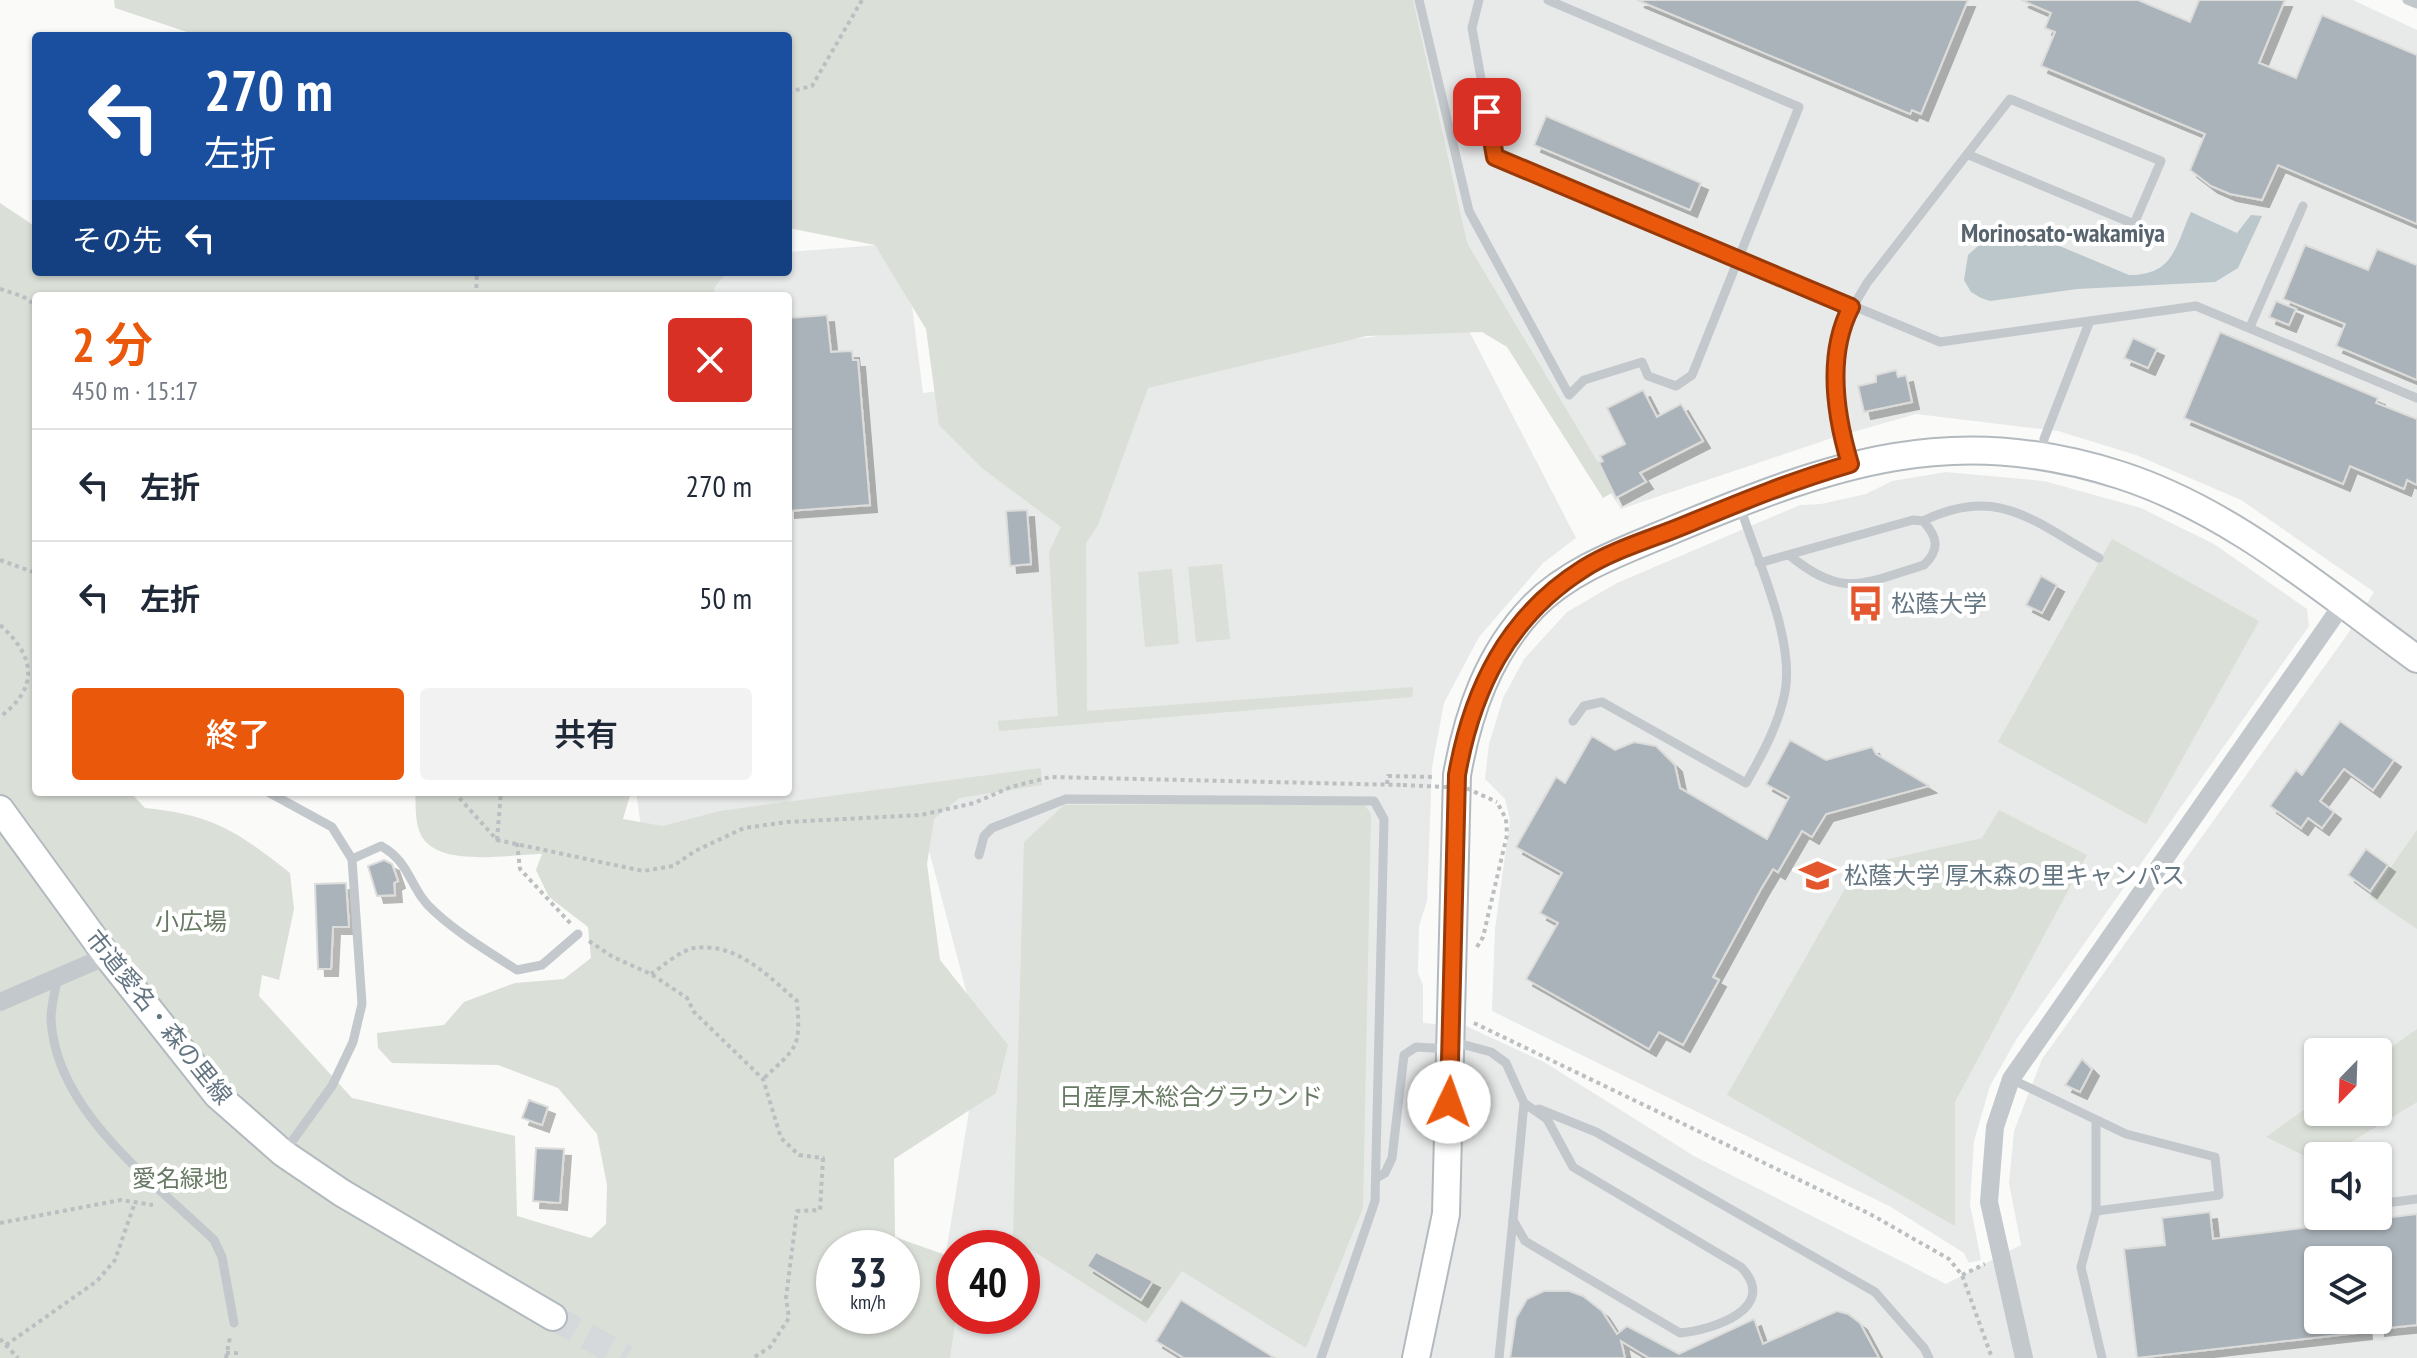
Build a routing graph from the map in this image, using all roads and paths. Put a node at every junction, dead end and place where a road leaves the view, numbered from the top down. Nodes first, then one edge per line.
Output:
1 (862, 0) edge
2 (1419, 0) edge
3 (1479, 0) edge
4 (1548, 0) edge
5 (2407, 0) edge
6 (2417, 4) edge
7 (792, 91) edge
8 (1969, 155) junction
9 (2303, 206) dead end
10 (1738, 259) junction
11 (0, 289) edge
12 (32, 302) edge
13 (1851, 307) junction
14 (2089, 323) junction
15 (2250, 327) junction
16 (2417, 398) edge
17 (2043, 456) junction
18 (1850, 464) junction
19 (1738, 503) junction
20 (1923, 521) junction
21 (1789, 555) junction
22 (2099, 558) dead end
23 (0, 560) edge
24 (1759, 563) junction
25 (32, 572) edge
26 (2342, 605) junction
27 (0, 625) edge
28 (2417, 659) edge
29 (2, 716) edge
30 (1573, 721) dead end
31 (1441, 778) dead end
32 (1387, 784) dead end
33 (1403, 785) dead end
34 (275, 796) edge
35 (458, 796) edge
36 (501, 796) edge
37 (0, 809) edge
38 (939, 811) dead end
39 (497, 840) junction
40 (517, 843) junction
41 (979, 855) dead end
42 (352, 859) junction
43 (578, 934) junction
44 (107, 956) junction
45 (1471, 956) dead end
46 (651, 974) junction
47 (58, 977) junction
48 (0, 1002) edge
49 (1457, 1037) junction
50 (763, 1079) junction
51 (2011, 1079) junction
52 (1524, 1103) junction
53 (2096, 1121) junction
54 (283, 1153) junction
55 (1376, 1178) junction
56 (2417, 1199) edge
57 (135, 1202) junction
58 (2392, 1202) edge
59 (183, 1210) junction
60 (2096, 1211) junction
61 (1513, 1220) junction
62 (0, 1223) edge
63 (2000, 1257) junction
64 (1962, 1275) junction
65 (553, 1317) tunnel mouth
66 (234, 1323) joint
67 (0, 1339) edge
68 (6, 1345) junction
69 (226, 1355) edge
70 (18, 1358) edge
71 (236, 1358) edge
72 (753, 1358) edge
73 (1321, 1358) edge
74 (1416, 1358) edge
75 (1499, 1358) edge
76 (1929, 1358) edge
77 (1992, 1358) edge
78 (2024, 1358) edge
79 (2102, 1358) edge

1 - 7 path
2 - 10 lane
3 - 10 lane
4 - 10 lane
5 - 6 lane
8 - 8 lane
8 - 13 lane
9 - 15 lane
10 - 13 lane
11 - 12 path
13 - 14 lane
13 - 18 lane
14 - 15 lane
14 - 17 lane
15 - 16 lane
17 - 18 street
17 - 26 street
18 - 19 street
19 - 24 lane
19 - 49 street
20 - 21 lane
20 - 21 lane
20 - 22 lane
21 - 24 lane
23 - 25 path
24 - 30 lane
26 - 28 street
26 - 51 street
27 - 29 path
31 - 32 path
33 - 45 path, bridge
34 - 42 lane
35 - 39 path
36 - 39 path
37 - 44 street, 市道愛名・森の里線
38 - 40 path
39 - 40 path
40 - 43 path
41 - 55 lane
42 - 43 lane
42 - 54 lane
43 - 46 path
44 - 47 street
44 - 54 street, 市道愛名・森の里線
46 - 50 path
46 - 50 path
47 - 48 street
47 - 59 lane
49 - 52 lane
49 - 55 lane
49 - 64 path
49 - 74 street
50 - 72 path
51 - 53 lane
51 - 63 street
52 - 61 lane
52 - 61 lane
52 - 76 lane
53 - 60 lane
53 - 60 lane
54 - 65 street, 市道愛名・森の里線
55 - 73 lane
56 - 58 lane
57 - 59 path
57 - 62 path
57 - 68 path
59 - 66 lane
60 - 79 lane
61 - 75 lane
63 - 64 path
63 - 78 street
64 - 77 path
66 - 69 path
67 - 68 path
68 - 70 path
69 - 71 path

